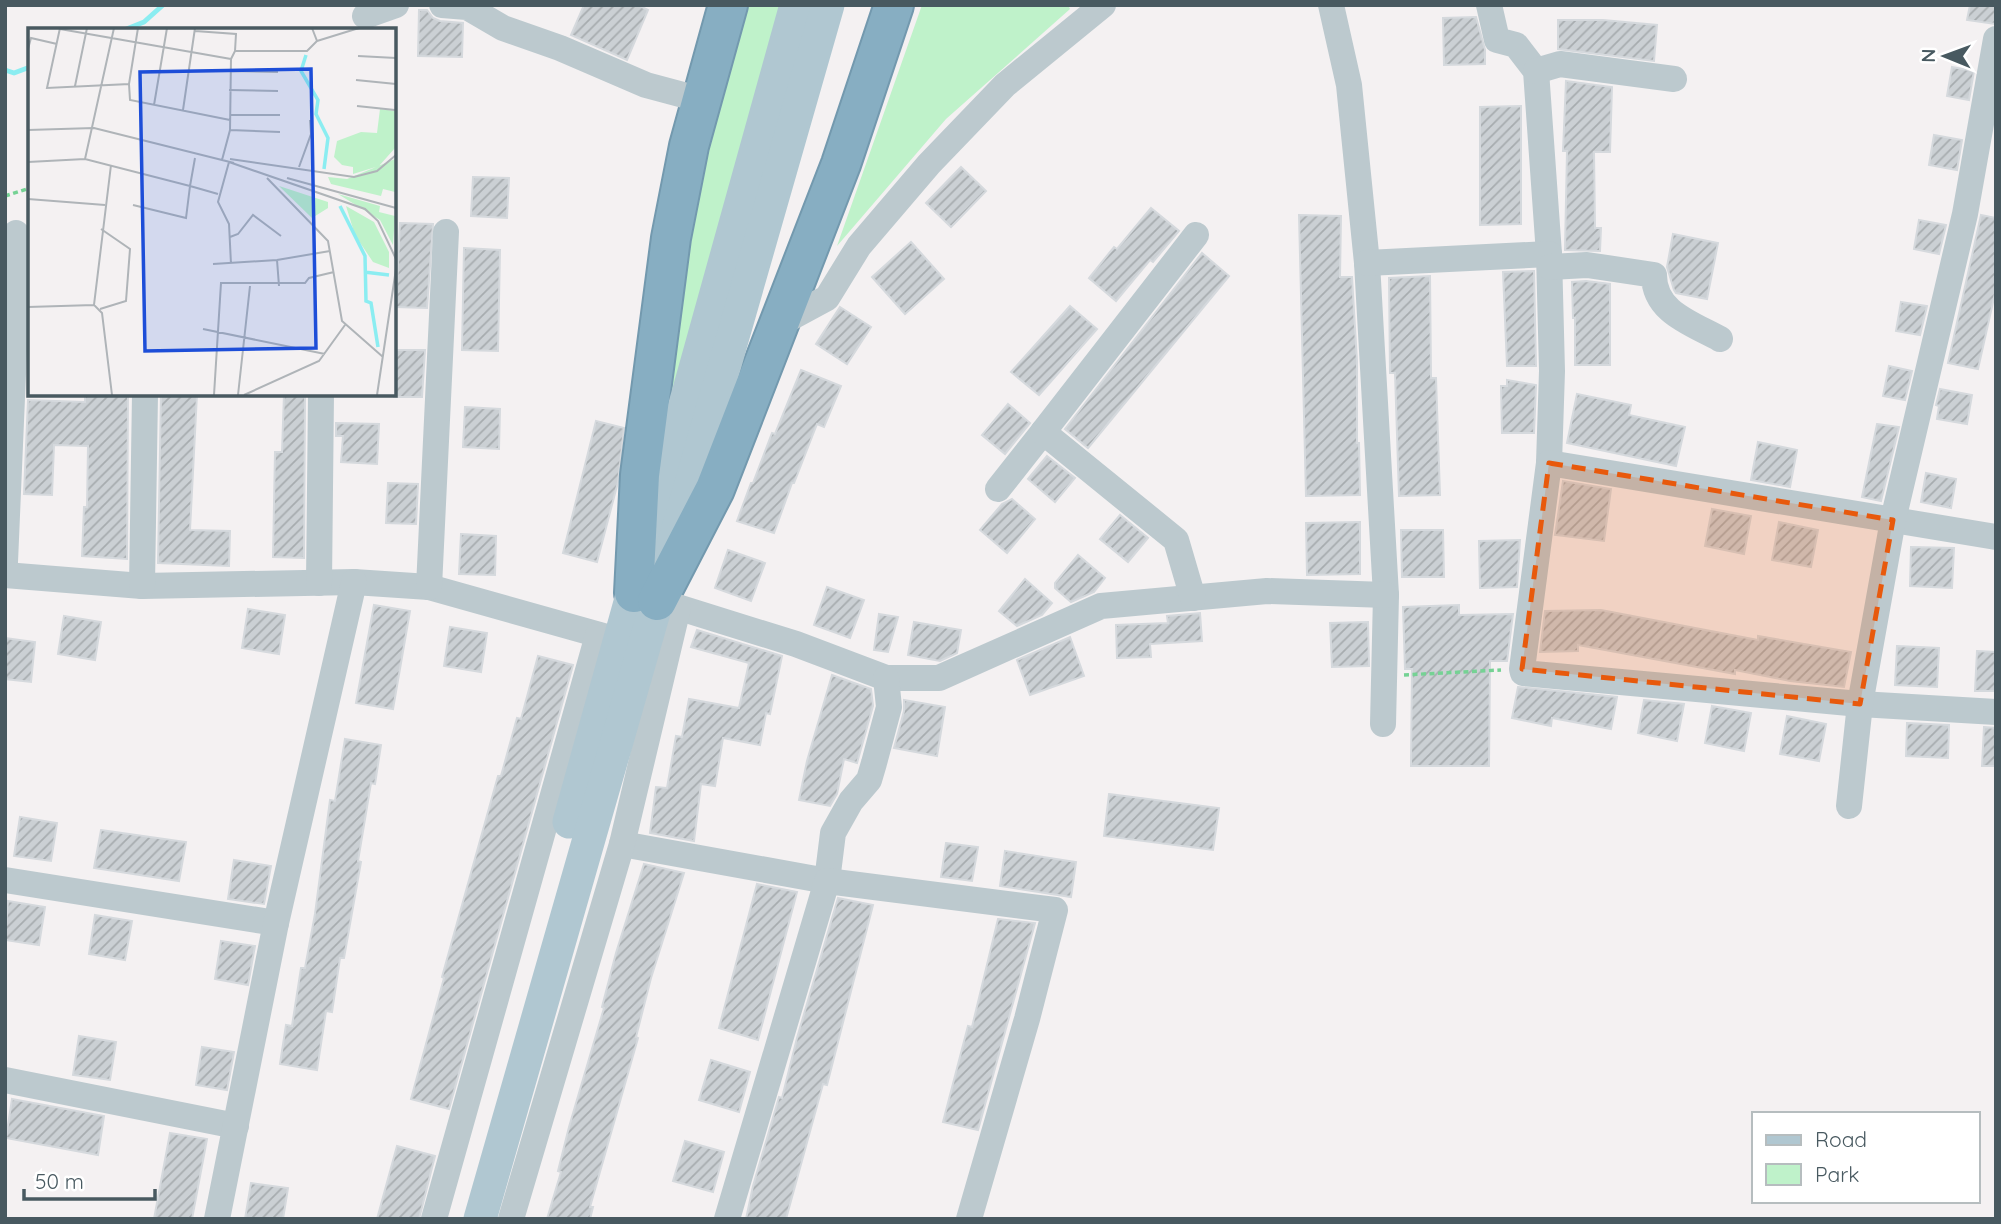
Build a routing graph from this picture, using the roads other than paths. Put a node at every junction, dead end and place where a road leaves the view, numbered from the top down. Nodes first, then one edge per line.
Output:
1 (396, 5) edge
2 (442, 5) edge
3 (728, 5) edge
4 (796, 5) edge
5 (828, 5) edge
6 (894, 5) edge
7 (1103, 5) edge
8 (1331, 5) edge
9 (1489, 5) edge
10 (365, 16) dead end
11 (1996, 39) edge
12 (1536, 71) junction
13 (1674, 79) dead end
14 (702, 100) junction
15 (446, 232) dead end
16 (16, 233) dead end
17 (1196, 235) dead end
18 (1549, 261) junction
19 (1367, 263) junction
20 (778, 325) junction
21 (1720, 340) dead end
22 (145, 396) edge
23 (321, 396) edge
24 (1043, 432) junction
25 (1549, 463) junction
26 (998, 489) dead end
27 (1893, 520) junction
28 (1996, 537) edge
29 (5, 562) edge
30 (5, 575) edge
31 (354, 582) junction
32 (319, 583) junction
33 (142, 586) junction
34 (429, 587) junction
35 (1386, 596) junction
36 (1193, 597) junction
37 (657, 600) junction
38 (621, 641) junction
39 (886, 678) junction
40 (1860, 704) junction
41 (1996, 712) edge
42 (1384, 724) dead end
43 (1849, 806) dead end
44 (622, 844) junction
45 (5, 880) edge
46 (827, 881) junction
47 (276, 923) junction
48 (5, 1080) edge
49 (236, 1126) junction
50 (217, 1219) edge
51 (434, 1219) edge
52 (458, 1219) edge
53 (480, 1219) edge
54 (511, 1219) edge
55 (727, 1219) edge
56 (969, 1219) edge

1 - 10 street
2 - 14 street
3 - 14 highway
4 - 37 main road
5 - 37 main road
6 - 20 highway
7 - 20 street
8 - 19 street
9 - 12 street
11 - 27 street
12 - 13 street
12 - 18 street
14 - 37 highway
15 - 34 street
16 - 29 street
17 - 24 street
18 - 19 street
18 - 21 street
18 - 25 street
19 - 35 street
20 - 37 highway
22 - 33 street
23 - 32 street
24 - 26 street
24 - 36 street
25 - 27 street
25 - 40 street
27 - 28 street
27 - 40 street
30 - 33 street
31 - 32 street
31 - 34 street
31 - 47 street
32 - 33 street
34 - 38 street
35 - 36 street
35 - 42 street
36 - 39 street
37 - 38 main road
37 - 39 street
37 - 44 street
38 - 51 street
38 - 52 main road
38 - 53 main road
39 - 46 street
40 - 41 street
40 - 43 street
44 - 46 street
44 - 54 street
45 - 47 street
46 - 55 street
46 - 56 street
47 - 49 street
48 - 49 street
49 - 50 street

